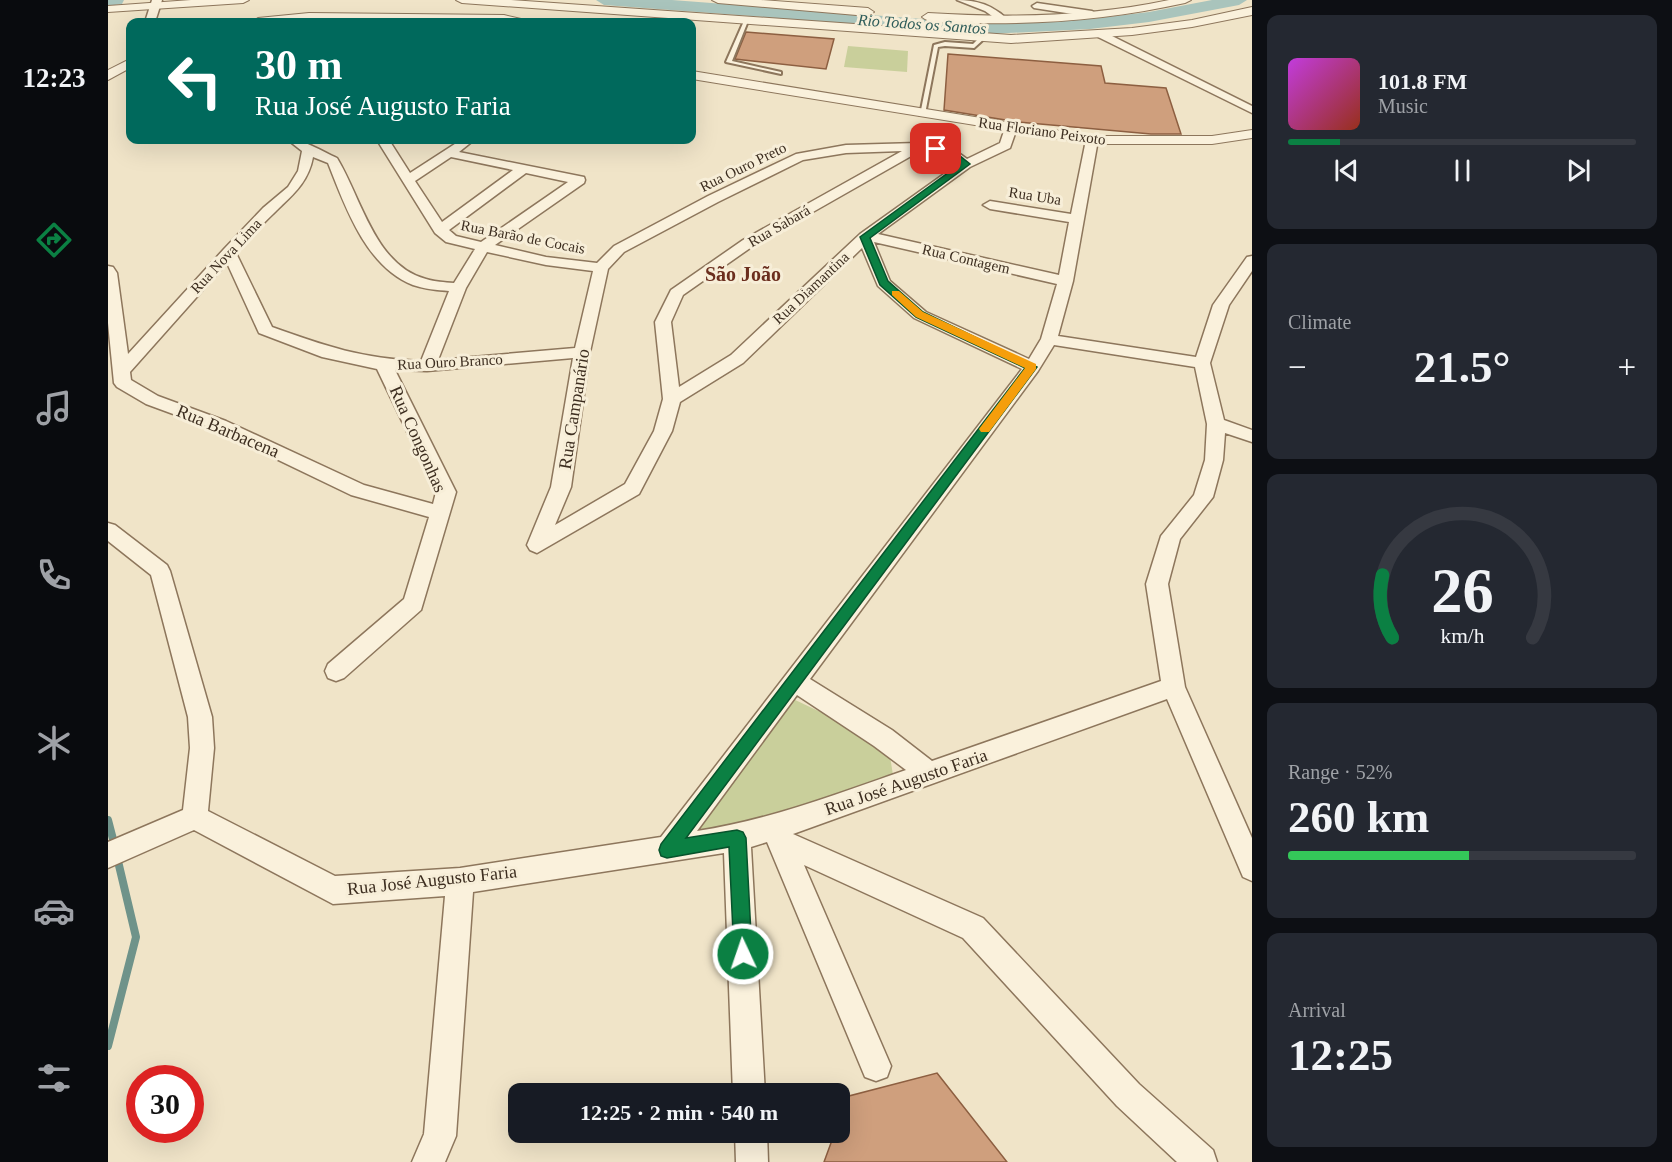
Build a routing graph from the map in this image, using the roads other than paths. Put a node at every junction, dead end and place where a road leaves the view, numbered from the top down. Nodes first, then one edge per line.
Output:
1 (243, 0) edge
2 (462, 0) edge
3 (718, 0) edge
4 (962, 0) edge
5 (1185, 0) edge
6 (156, 3) edge
7 (1039, 3) edge
8 (1156, 4) edge
9 (108, 9) edge
10 (1252, 10) edge
11 (875, 13) dead end
12 (1092, 14) junction
13 (919, 16) dead end
14 (151, 18) edge
15 (299, 18) edge
16 (424, 18) edge
17 (1027, 18) junction
18 (1002, 19) junction
19 (746, 21) junction
20 (1102, 35) junction
21 (982, 38) junction
22 (126, 57) edge
23 (108, 63) edge
24 (126, 65) edge
25 (779, 73) dead end
26 (108, 76) edge
27 (696, 76) edge
28 (1252, 110) edge
29 (922, 114) junction
30 (1011, 128) junction
31 (1252, 134) edge
32 (1092, 140) junction
33 (300, 144) edge
34 (386, 144) edge
35 (462, 144) edge
36 (918, 147) junction
37 (308, 150) junction
38 (448, 153) junction
39 (966, 164) junction
40 (524, 168) junction
41 (408, 180) junction
42 (990, 205) dead end
43 (1076, 219) junction
44 (440, 230) junction
45 (866, 237) junction
46 (483, 247) junction
47 (229, 252) junction
48 (1252, 260) edge
49 (601, 268) junction
50 (108, 270) edge
51 (1065, 281) junction
52 (458, 288) junction
53 (1049, 339) junction
54 (582, 352) junction
55 (1202, 363) junction
56 (384, 365) junction
57 (427, 366) junction
58 (1032, 367) junction
59 (122, 371) junction
60 (672, 399) junction
61 (1216, 424) junction
62 (1252, 436) edge
63 (441, 513) junction
64 (108, 530) edge
65 (336, 671) dead end
66 (794, 681) junction
67 (1173, 687) junction
68 (930, 774) junction
69 (195, 817) junction
70 (777, 834) junction
71 (737, 838) junction
72 (667, 850) junction
73 (108, 855) edge
74 (1252, 868) edge
75 (460, 882) junction
76 (876, 1066) dead end
77 (748, 1083) edge
78 (751, 1143) edge
79 (428, 1162) edge
80 (752, 1162) edge
81 (1201, 1162) edge

1 - 6 street
2 - 19 street
3 - 11 street
4 - 18 street
5 - 8 street
6 - 9 street
6 - 14 street
7 - 12 street
7 - 17 street
8 - 12 street
10 - 20 street
12 - 17 street
13 - 18 street
15 - 16 street
17 - 18 street
19 - 21 street
19 - 25 lane
20 - 21 street
20 - 28 street
21 - 29 lane
22 - 23 street
24 - 26 street
27 - 29 street, Rua Floriano Peixoto
29 - 30 street, Rua Floriano Peixoto
30 - 32 street, Rua Floriano Peixoto
30 - 39 street, Rua Diamantina
31 - 32 street, Rua Floriano Peixoto
32 - 43 street
33 - 37 street
34 - 41 street, Rua Barão de Cocais
35 - 38 street
36 - 39 street, Rua Ouro Preto
36 - 49 street, Rua Ouro Preto
36 - 60 street, Rua Sabará
37 - 47 street, Rua Nova Lima
37 - 52 street
38 - 40 street
38 - 41 street
39 - 45 street, Rua Diamantina
40 - 44 street
40 - 46 street
41 - 44 street, Rua Barão de Cocais
42 - 43 street, Rua Uba
43 - 51 street
44 - 46 street, Rua Barão de Cocais
45 - 51 street, Rua Contagem
45 - 58 street
45 - 60 street, Rua Diamantina
46 - 49 street, Rua Barão de Cocais
46 - 52 street
47 - 56 street, Rua Ouro Branco
47 - 59 street, Rua Nova Lima
48 - 55 street
49 - 54 street, Rua Campanário
50 - 59 street
51 - 53 street
52 - 57 street
53 - 55 street
53 - 58 street
54 - 57 street, Rua Ouro Branco
54 - 60 street, Rua Campanário
55 - 61 street
56 - 57 street, Rua Ouro Branco
56 - 63 street, Rua Congonhas
58 - 66 street
59 - 63 street, Rua Barbacena
61 - 62 street
61 - 67 street
63 - 65 street, Rua Congonhas
64 - 69 street
66 - 68 street
66 - 72 street
67 - 68 street, Rua José Augusto Faria
67 - 74 street
68 - 70 street, Rua José Augusto Faria
69 - 73 street
69 - 75 street, Rua José Augusto Faria
70 - 71 street, Rua José Augusto Faria
70 - 76 street
70 - 81 street
71 - 72 street, Rua José Augusto Faria
71 - 77 street
72 - 75 street, Rua José Augusto Faria
75 - 79 street
78 - 80 street

